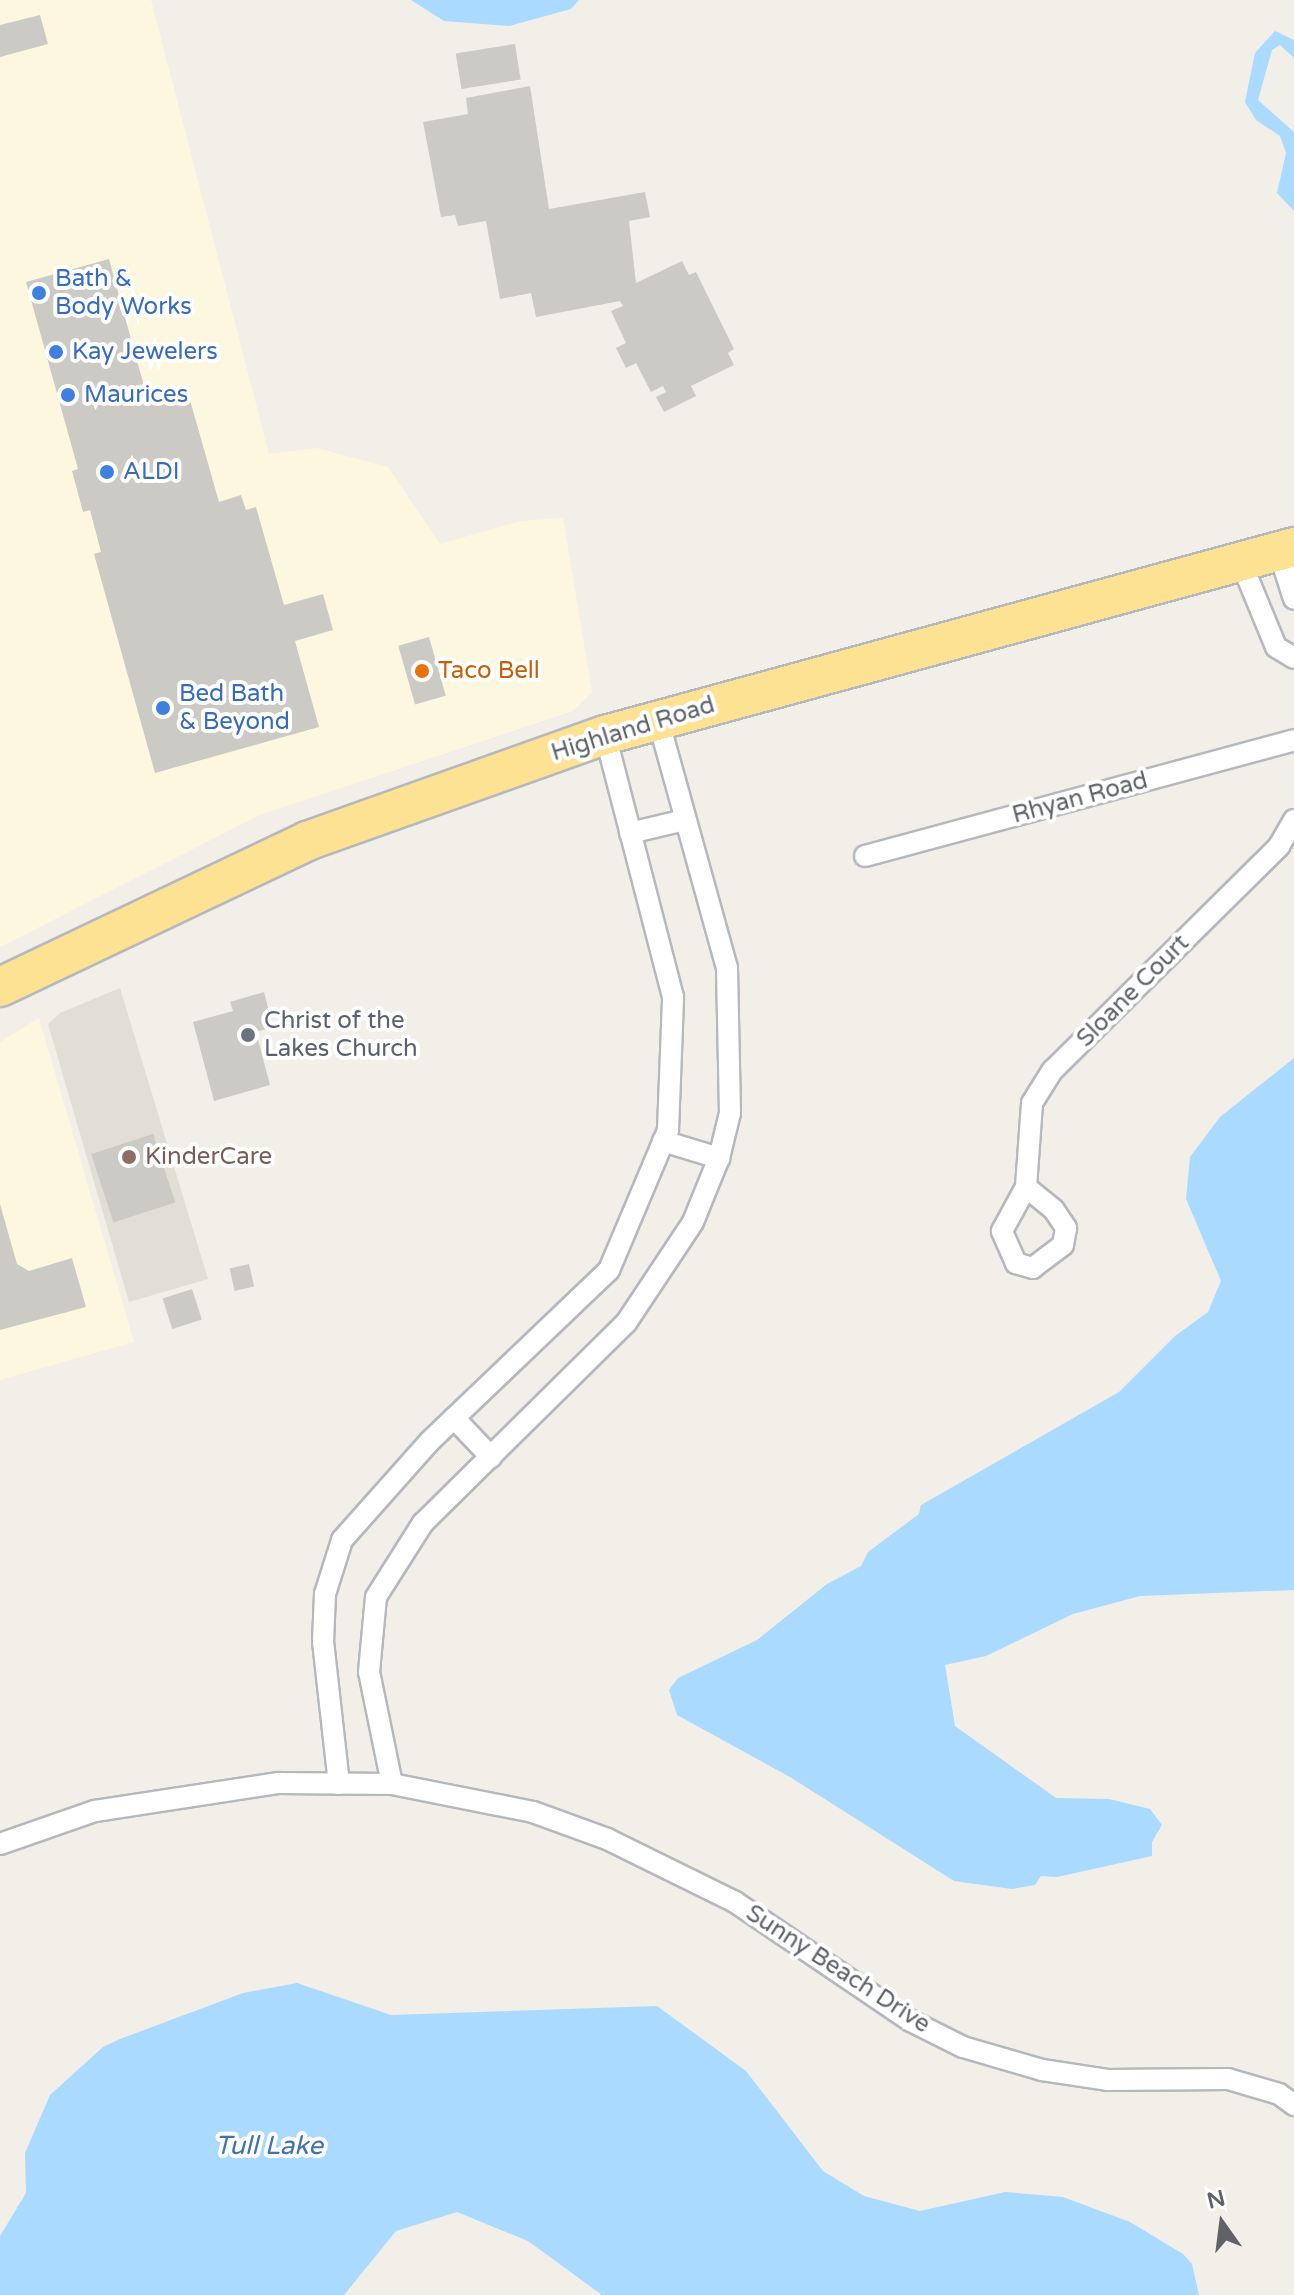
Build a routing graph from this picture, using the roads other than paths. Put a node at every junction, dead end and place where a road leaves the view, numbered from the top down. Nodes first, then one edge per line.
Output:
1 (1286, 550) edge
2 (1241, 562) junction
3 (1294, 599) edge
4 (1294, 658) edge
5 (658, 719) junction
6 (605, 735) junction
7 (1294, 740) edge
8 (685, 820) junction
9 (1294, 820) edge
10 (630, 833) junction
11 (865, 856) dead end
12 (0, 987) edge
13 (663, 1141) junction
14 (719, 1158) junction
15 (1026, 1187) dead end
16 (454, 1418) junction
17 (491, 1457) junction
18 (339, 1784) junction
19 (392, 1784) junction
20 (0, 1844) edge
21 (1294, 2105) edge

1 - 2 highway, Highland Road
1 - 3 street
2 - 4 street
2 - 5 highway, Highland Road
5 - 6 highway, Highland Road
5 - 8 street
6 - 10 street
6 - 12 highway, Highland Road
7 - 11 street, Rhyan Road
8 - 10 street
8 - 14 street
9 - 15 street, Sloane Court
10 - 13 street
13 - 14 street
13 - 16 street
14 - 17 street
16 - 17 street
16 - 18 street
17 - 19 street
18 - 19 street, Sunny Beach Drive
18 - 20 street, Sunny Beach Drive
19 - 21 street, Sunny Beach Drive

